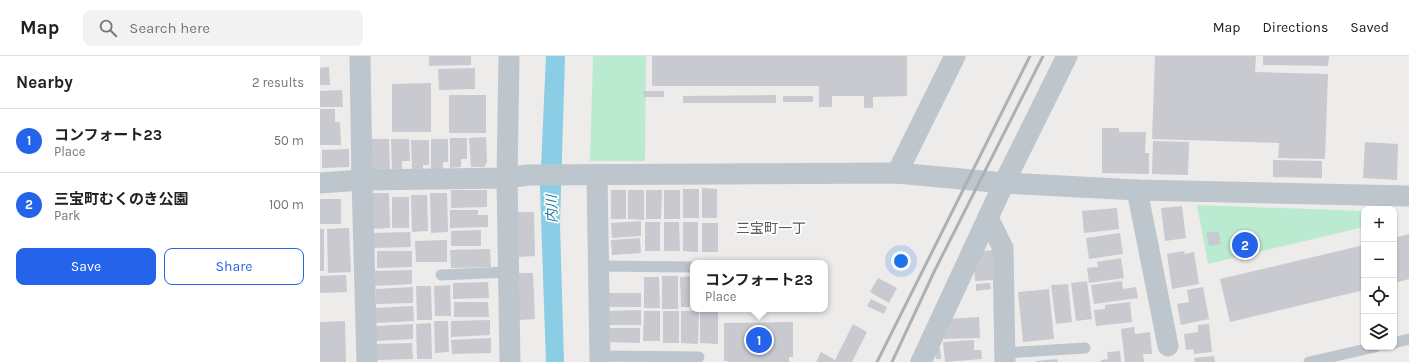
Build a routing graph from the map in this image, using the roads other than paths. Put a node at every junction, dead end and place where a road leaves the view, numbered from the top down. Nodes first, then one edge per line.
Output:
1 (360, 56) edge
2 (509, 56) edge
3 (955, 56) edge
4 (1067, 56) edge
5 (897, 173) junction
6 (597, 175) junction
7 (507, 178) junction
8 (362, 180) junction
9 (320, 183) edge
10 (1004, 183) junction
11 (1137, 190) junction
12 (1409, 196) edge
13 (988, 218) junction
14 (598, 266) junction
15 (690, 267) edge
16 (508, 272) junction
17 (441, 274) dead end
18 (1409, 339) edge
19 (1397, 342) edge
20 (1168, 346) dead end
21 (1085, 348) dead end
22 (1362, 350) edge
23 (699, 357) dead end
24 (1005, 358) edge
25 (600, 359) edge
26 (367, 362) edge
27 (510, 362) edge
28 (921, 362) edge
29 (1309, 362) edge

1 - 8 street
2 - 7 street
3 - 5 street
4 - 10 street
5 - 6 street
5 - 10 street
6 - 7 street
6 - 14 street
7 - 8 street
7 - 16 street
8 - 9 street
8 - 26 street
10 - 11 street
10 - 13 street
11 - 12 street
11 - 20 street
13 - 24 street
13 - 28 street
14 - 15 lane
14 - 25 street
16 - 17 lane
16 - 27 street
18 - 19 lane
21 - 24 lane
22 - 29 lane
23 - 25 lane

